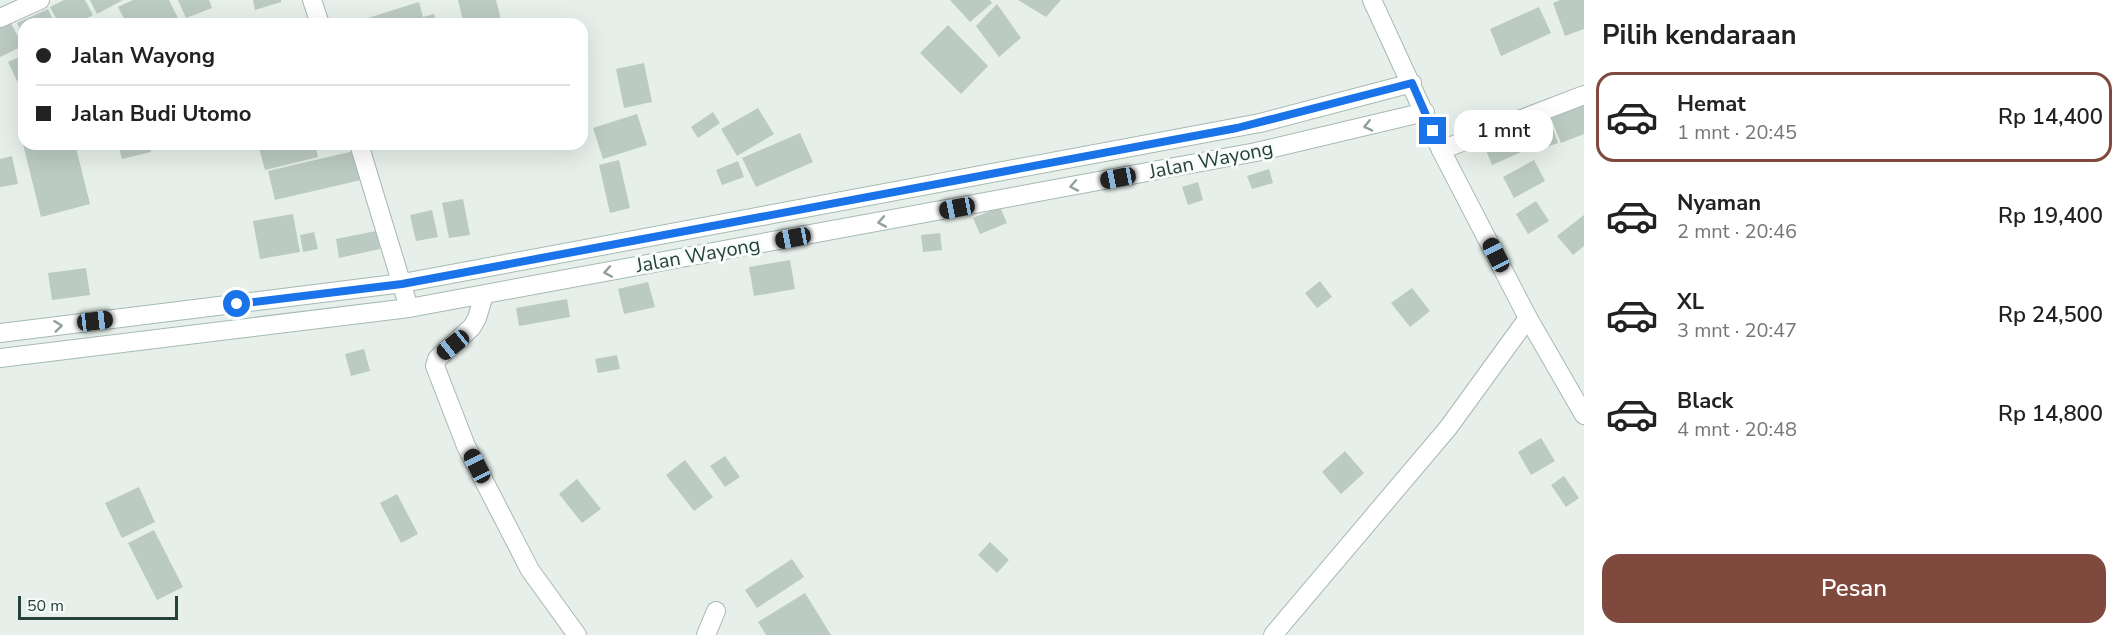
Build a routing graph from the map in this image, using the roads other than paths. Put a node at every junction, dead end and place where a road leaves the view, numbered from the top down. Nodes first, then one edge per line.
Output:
1 (40, 0) edge
2 (312, 0) edge
3 (1372, 0) edge
4 (0, 18) edge
5 (318, 18) edge
6 (1412, 83) junction
7 (1584, 95) edge
8 (1425, 112) junction
9 (361, 150) edge
10 (1441, 150) junction
11 (402, 284) junction
12 (484, 295) junction
13 (409, 308) junction
14 (1528, 318) junction
15 (0, 333) edge
16 (0, 358) edge
17 (1584, 415) edge
18 (716, 610) dead end
19 (577, 635) edge
20 (706, 635) edge
21 (1273, 635) edge

1 - 4 street
2 - 5 street
3 - 6 street
6 - 8 street
6 - 11 street, Jalan Wayong
7 - 10 street
8 - 10 street
8 -> 12 street, Jalan Wayong
9 - 11 street
10 - 14 street
11 - 13 street
15 -> 11 street, Jalan Wayong
12 - 13 street, Jalan Wayong
12 - 19 street
13 - 16 street, Jalan Wayong
14 - 17 street
14 - 21 street
18 - 20 street

